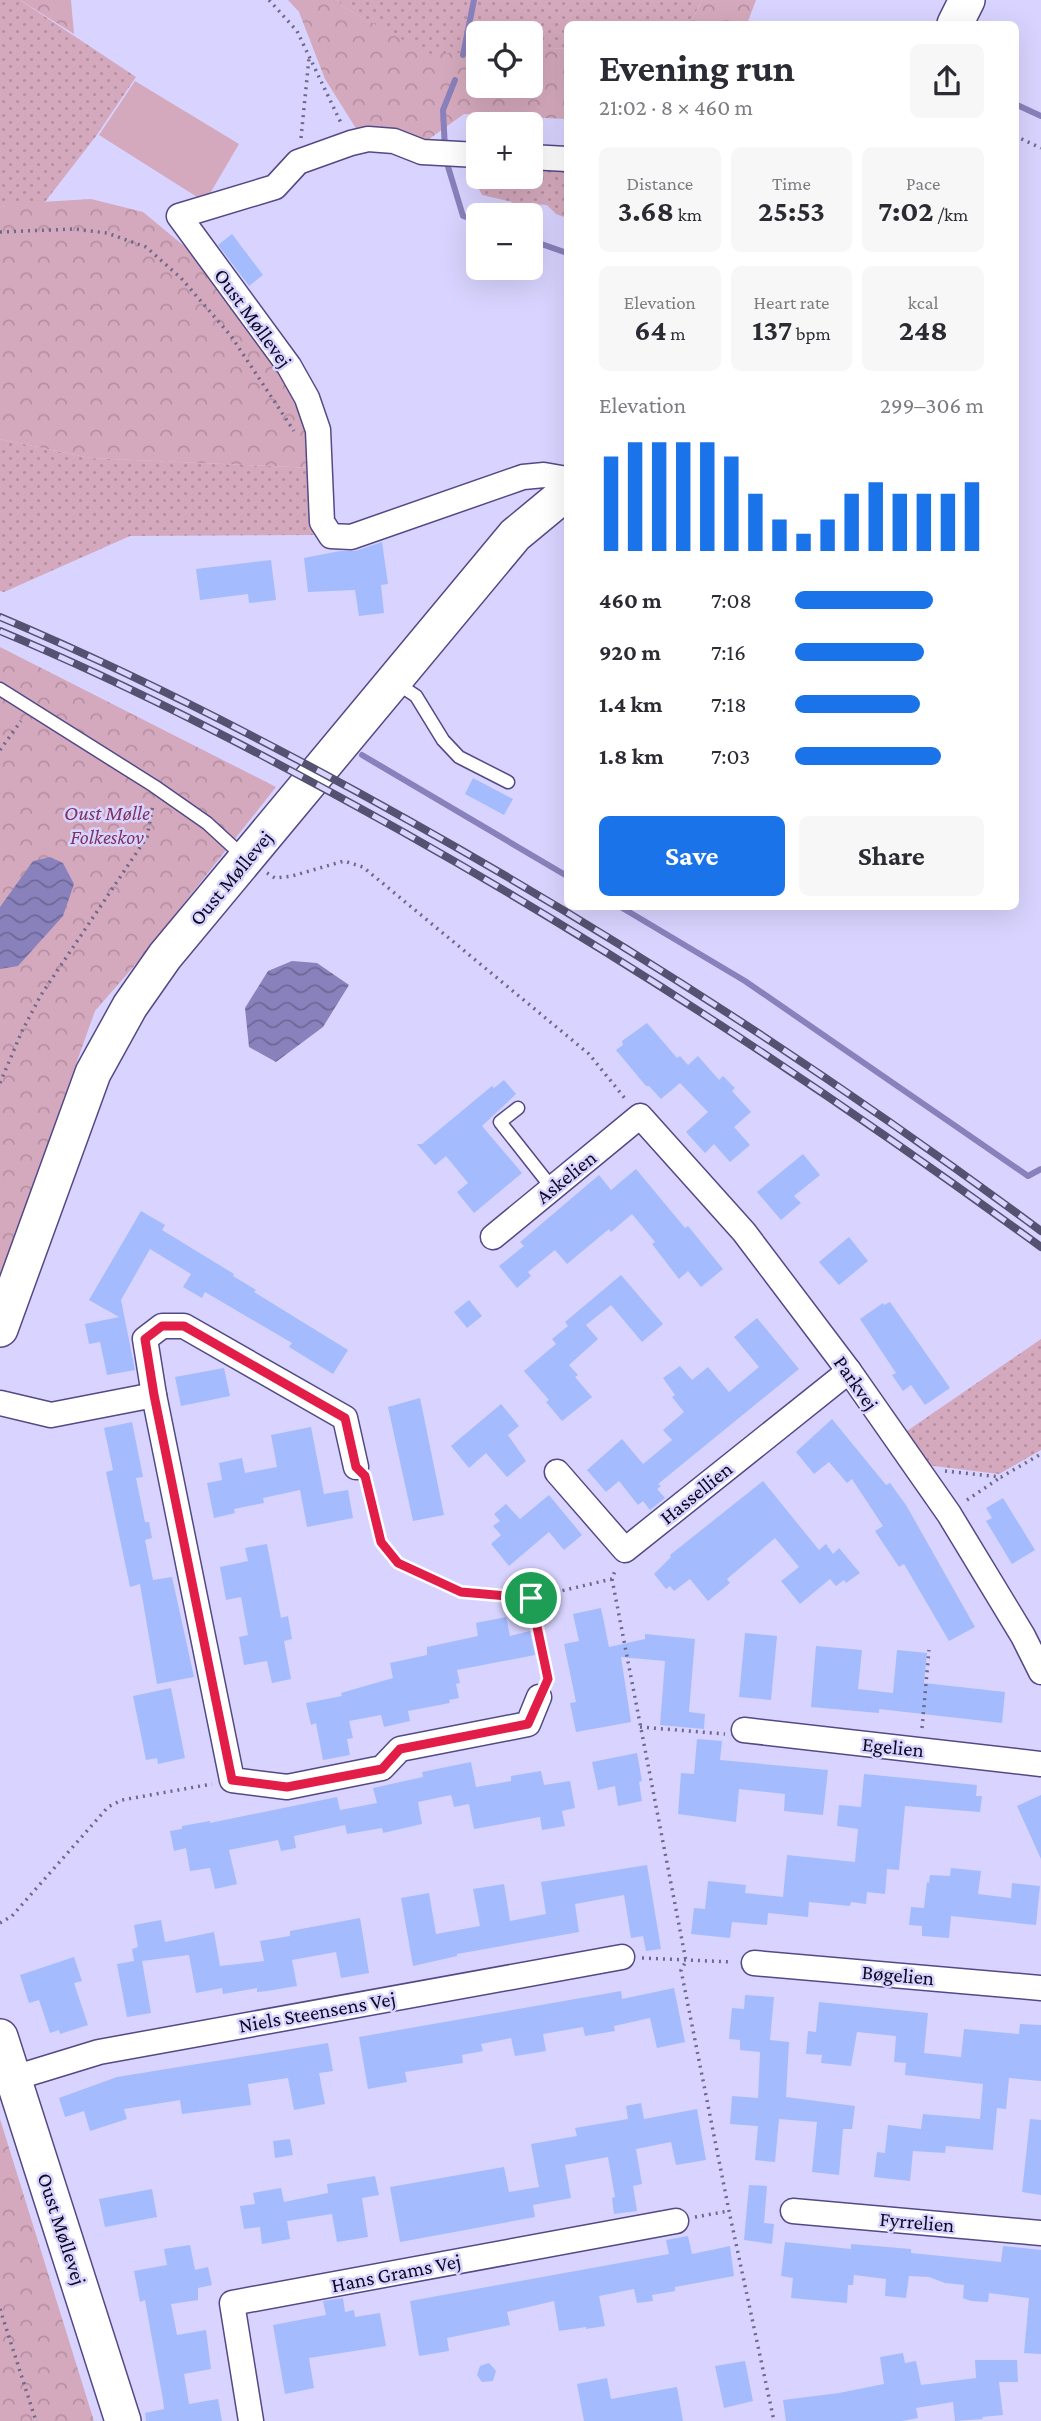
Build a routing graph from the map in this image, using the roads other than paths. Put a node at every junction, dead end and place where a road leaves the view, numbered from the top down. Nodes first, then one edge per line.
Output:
1 (967, 0) edge
2 (956, 21) edge
3 (466, 154) edge
4 (543, 158) edge
5 (564, 159) edge
6 (564, 478) edge
7 (564, 494) edge
8 (394, 681) junction
9 (0, 689) edge
10 (508, 782) dead end
11 (247, 859) junction
12 (518, 1108) dead end
13 (640, 1116) joint
14 (552, 1188) junction
15 (493, 1237) dead end
16 (0, 1329) edge
17 (849, 1371) junction
18 (154, 1395) junction
19 (0, 1403) edge
20 (356, 1467) road end
21 (558, 1472) dead end
22 (1041, 1672) edge
23 (540, 1697) road end
24 (744, 1730) road end
25 (1041, 1764) edge
26 (622, 1957) road end
27 (754, 1963) road end
28 (1041, 1988) edge
29 (0, 2037) edge
30 (14, 2078) junction
31 (793, 2211) dead end
32 (676, 2221) road end
33 (1041, 2233) edge
34 (123, 2421) edge
35 (251, 2421) edge

1 - 2 street
3 - 6 street, Oust Møllevej
4 - 5 street
7 - 8 street, Oust Møllevej
8 - 10 lane
8 - 11 street, Oust Møllevej
9 - 11 lane
11 - 16 street, Oust Møllevej
12 - 14 lane
13 - 14 street, Askelien
13 - 17 street, Parkvej
14 - 15 street, Askelien
17 - 21 street, Hassellien
17 - 22 street, Parkvej
18 - 19 street
18 - 20 street
18 - 23 street
24 - 25 street, Egelien
26 - 30 street, Niels Steensens Vej
27 - 28 street, Bøgelien
29 - 30 street, Oust Møllevej
30 - 34 street, Oust Møllevej
31 - 33 street, Fyrrelien
32 - 35 street, Hans Grams Vej

